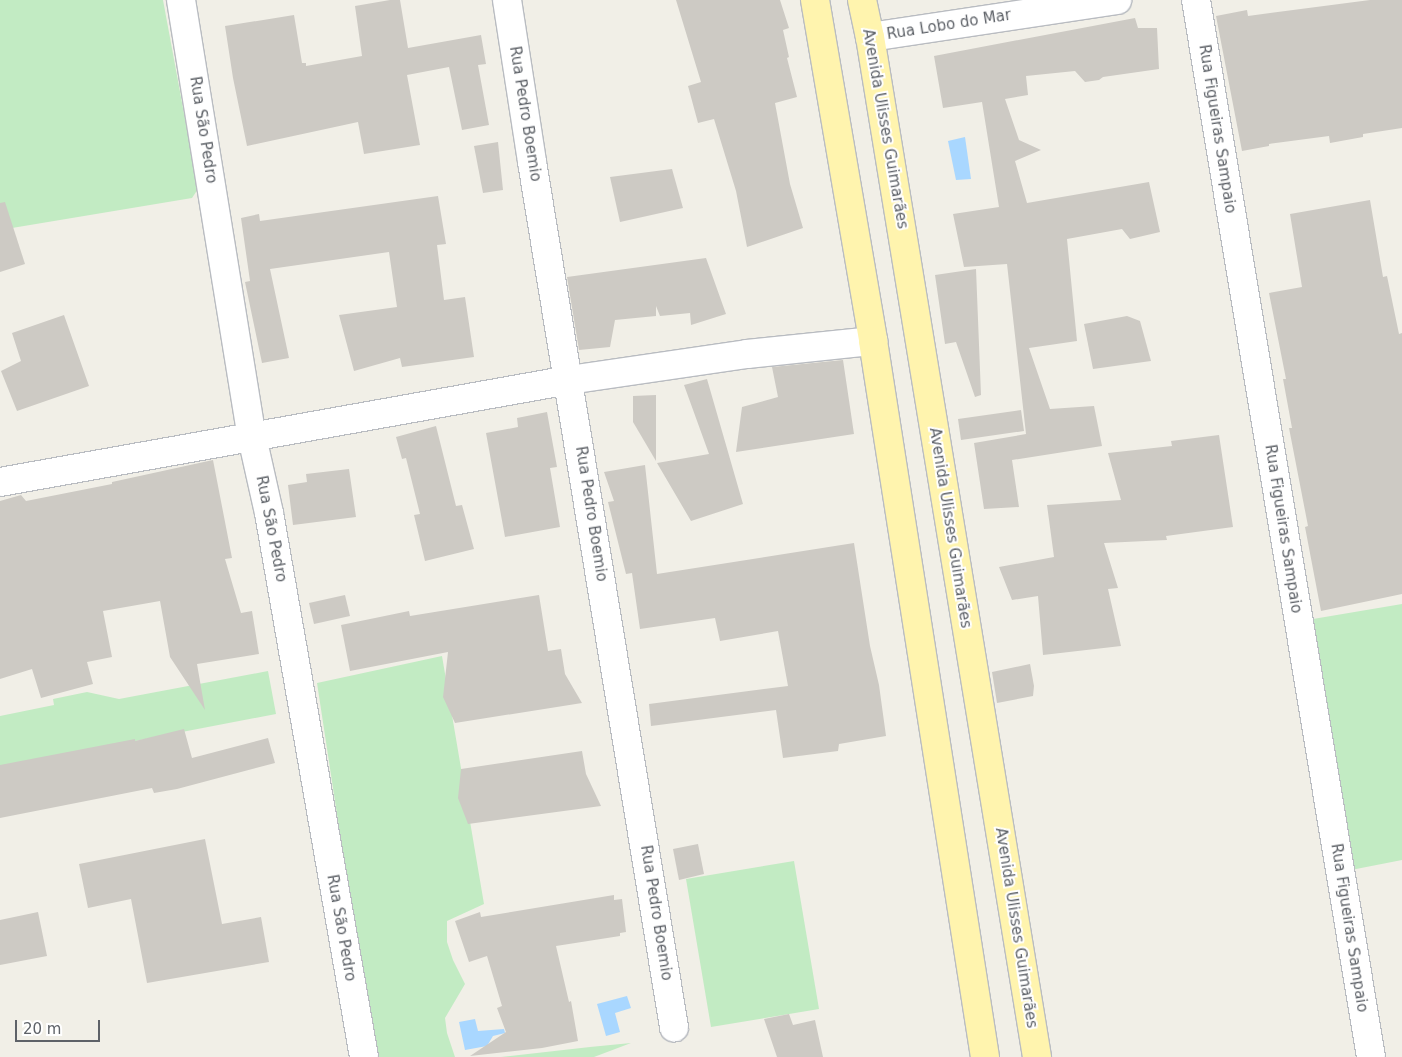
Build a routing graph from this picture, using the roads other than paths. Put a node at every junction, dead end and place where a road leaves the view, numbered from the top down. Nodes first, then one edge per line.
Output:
1 (181, 0) edge
2 (508, 0) edge
3 (815, 0) edge
4 (862, 0) edge
5 (1117, 0) edge
6 (1196, 0) edge
7 (870, 37) junction
8 (873, 341) junction
9 (569, 380) junction
10 (252, 438) junction
11 (0, 482) edge
12 (674, 1027) dead end
13 (364, 1057) edge
14 (985, 1057) edge
15 (1037, 1057) edge
16 (1371, 1057) edge

1 - 10 street, Rua São Pedro
2 - 9 street, Rua Pedro Boemio
3 - 8 main road
4 - 7 main road, Avenida Ulisses Guimarães
5 - 7 street, Rua Lobo do Mar
6 - 16 street, Rua Figueiras Sampaio
7 - 15 main road, Avenida Ulisses Guimarães
8 - 9 street
8 - 14 main road
9 - 10 street
9 - 12 street, Rua Pedro Boemio
10 - 11 street
10 - 13 street, Rua São Pedro

